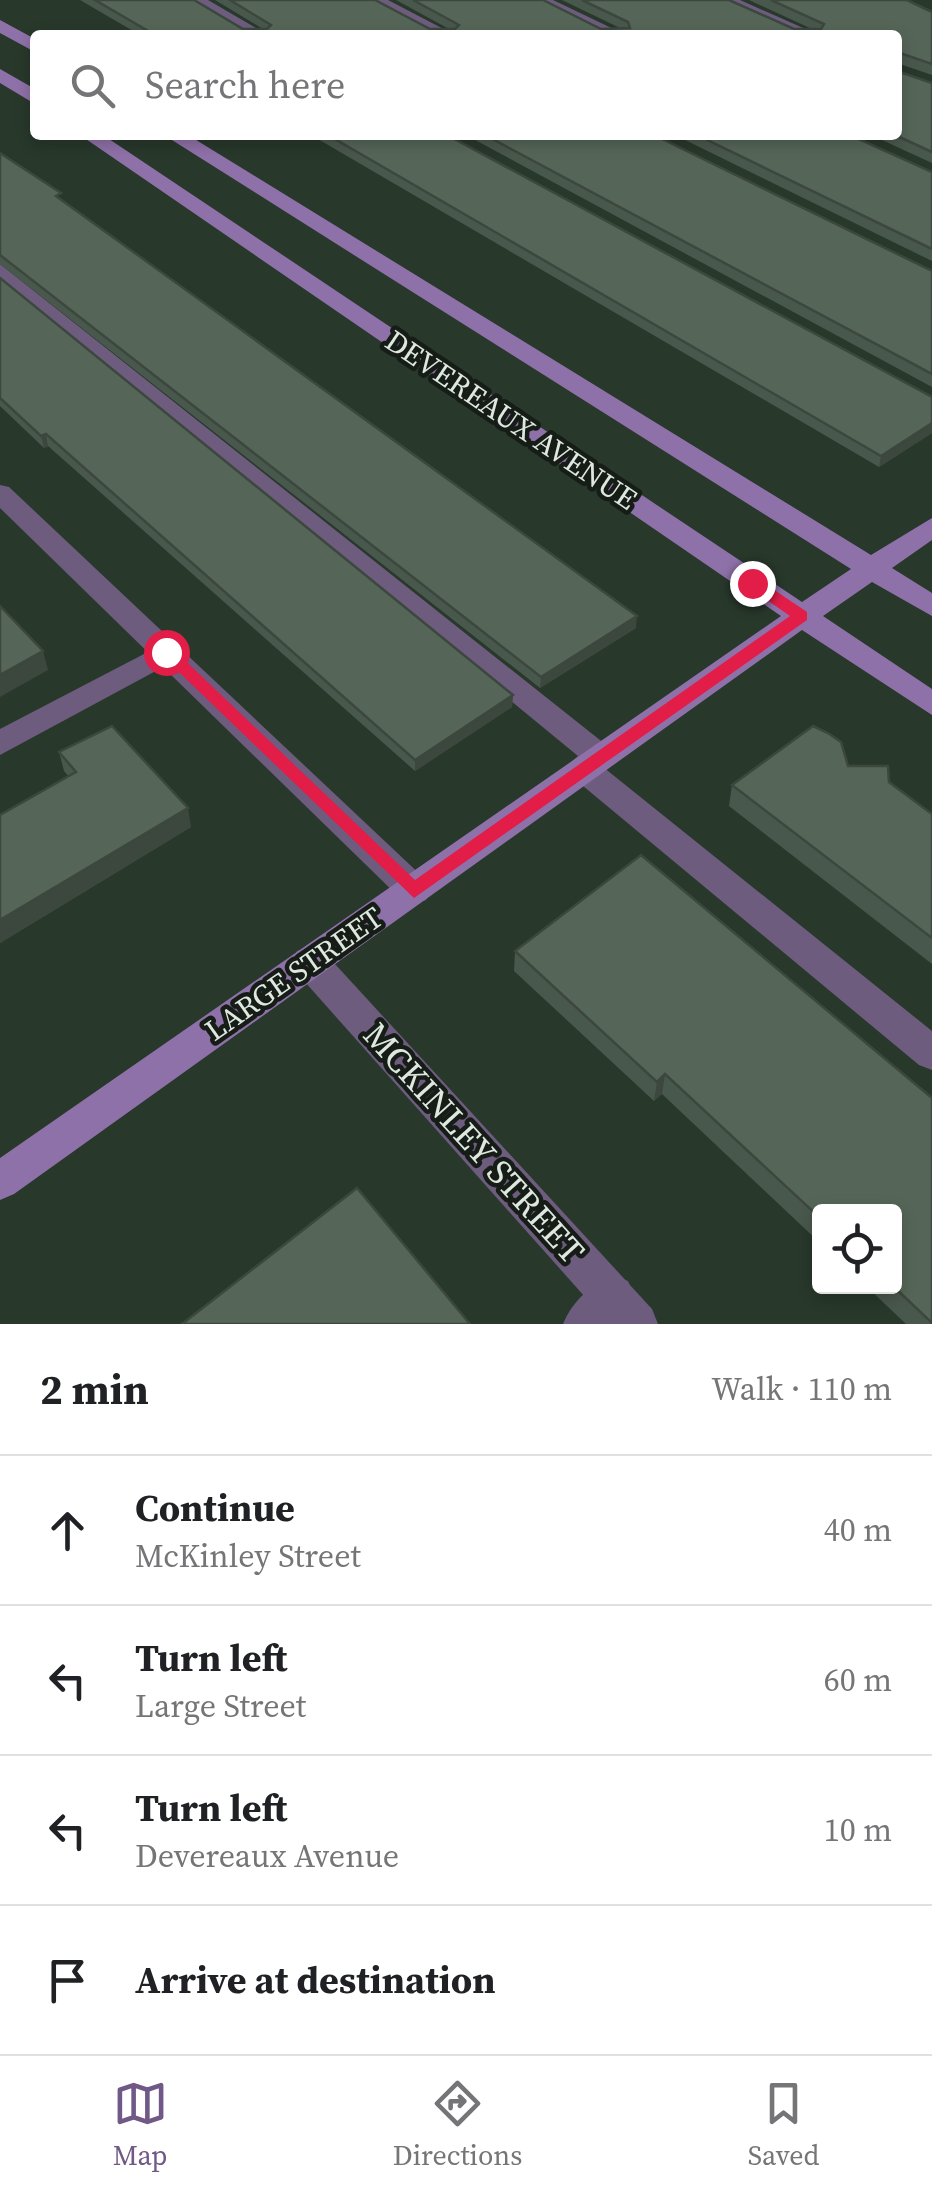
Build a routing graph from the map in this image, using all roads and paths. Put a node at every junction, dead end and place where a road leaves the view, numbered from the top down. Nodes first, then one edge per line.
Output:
1 (195, 0) edge
2 (374, 0) edge
3 (538, 0) edge
4 (726, 0) edge
5 (0, 24) edge
6 (250, 30) edge
7 (436, 30) edge
8 (606, 30) edge
9 (798, 30) edge
10 (30, 44) edge
11 (0, 75) edge
12 (30, 95) edge
13 (104, 140) edge
14 (175, 140) edge
15 (180, 167) junction
16 (0, 271) edge
17 (6, 505) edge
18 (932, 527) edge
19 (871, 567) junction
20 (932, 606) edge
21 (802, 616) junction
22 (166, 652) junction
23 (932, 704) edge
24 (0, 743) edge
25 (591, 761) junction
26 (414, 890) junction
27 (310, 962) junction
28 (932, 1053) edge
29 (0, 1181) edge
30 (611, 1315) edge

1 - 6 street
2 - 7 street
3 - 8 street
4 - 9 street
5 - 10 main road
11 - 12 main road
13 - 15 main road, DEVEREAUX AVENUE
14 - 15 main road, DEVEREAUX AVENUE
15 - 19 main road, DEVEREAUX AVENUE
15 - 21 main road, DEVEREAUX AVENUE
16 - 25 street
17 - 22 street
18 - 19 main road, LARGE STREET
19 - 20 main road, DEVEREAUX AVENUE
19 - 21 main road, LARGE STREET
21 - 23 main road, DEVEREAUX AVENUE
21 - 25 main road, LARGE STREET
22 - 24 street
22 - 26 street
25 - 26 main road, LARGE STREET
25 - 28 street
26 - 27 main road, LARGE STREET
27 - 29 main road, LARGE STREET
27 - 30 street, MCKINLEY STREET

